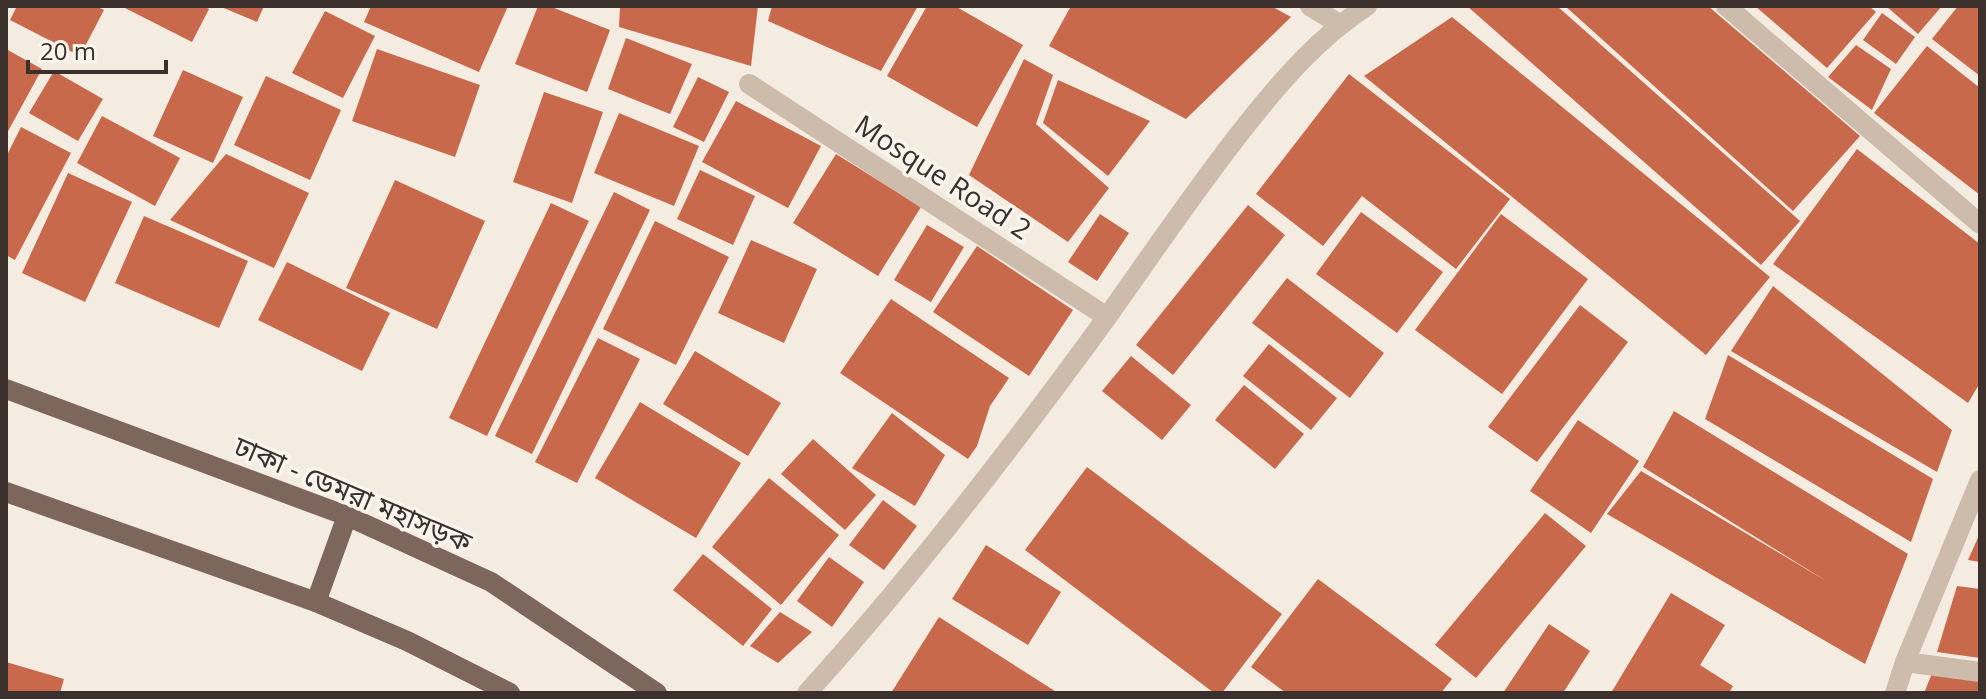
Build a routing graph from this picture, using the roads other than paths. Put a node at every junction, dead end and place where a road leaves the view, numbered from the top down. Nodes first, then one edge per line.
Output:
1 (1310, 6) edge
2 (1367, 6) edge
3 (1726, 6) edge
4 (1339, 24) junction
5 (749, 84) dead end
6 (1980, 224) edge
7 (1107, 317) junction
8 (6, 389) edge
9 (1980, 480) edge
10 (6, 492) edge
11 (347, 516) junction
12 (316, 602) junction
13 (1905, 662) junction
14 (1980, 672) edge
15 (510, 693) edge
16 (657, 693) edge
17 (807, 693) edge
18 (1895, 693) edge

1 - 4 street
2 - 4 street
3 - 6 street
4 - 7 street
5 - 7 street, Mosque Road 2
7 - 17 street
8 - 11 main road, ঢাকা - ডেমরা মহাসড়ক
9 - 13 street
10 - 12 main road
11 - 12 main road
11 - 16 main road, ঢাকা - ডেমরা মহাসড়ক
12 - 15 main road
13 - 14 street
13 - 18 street

